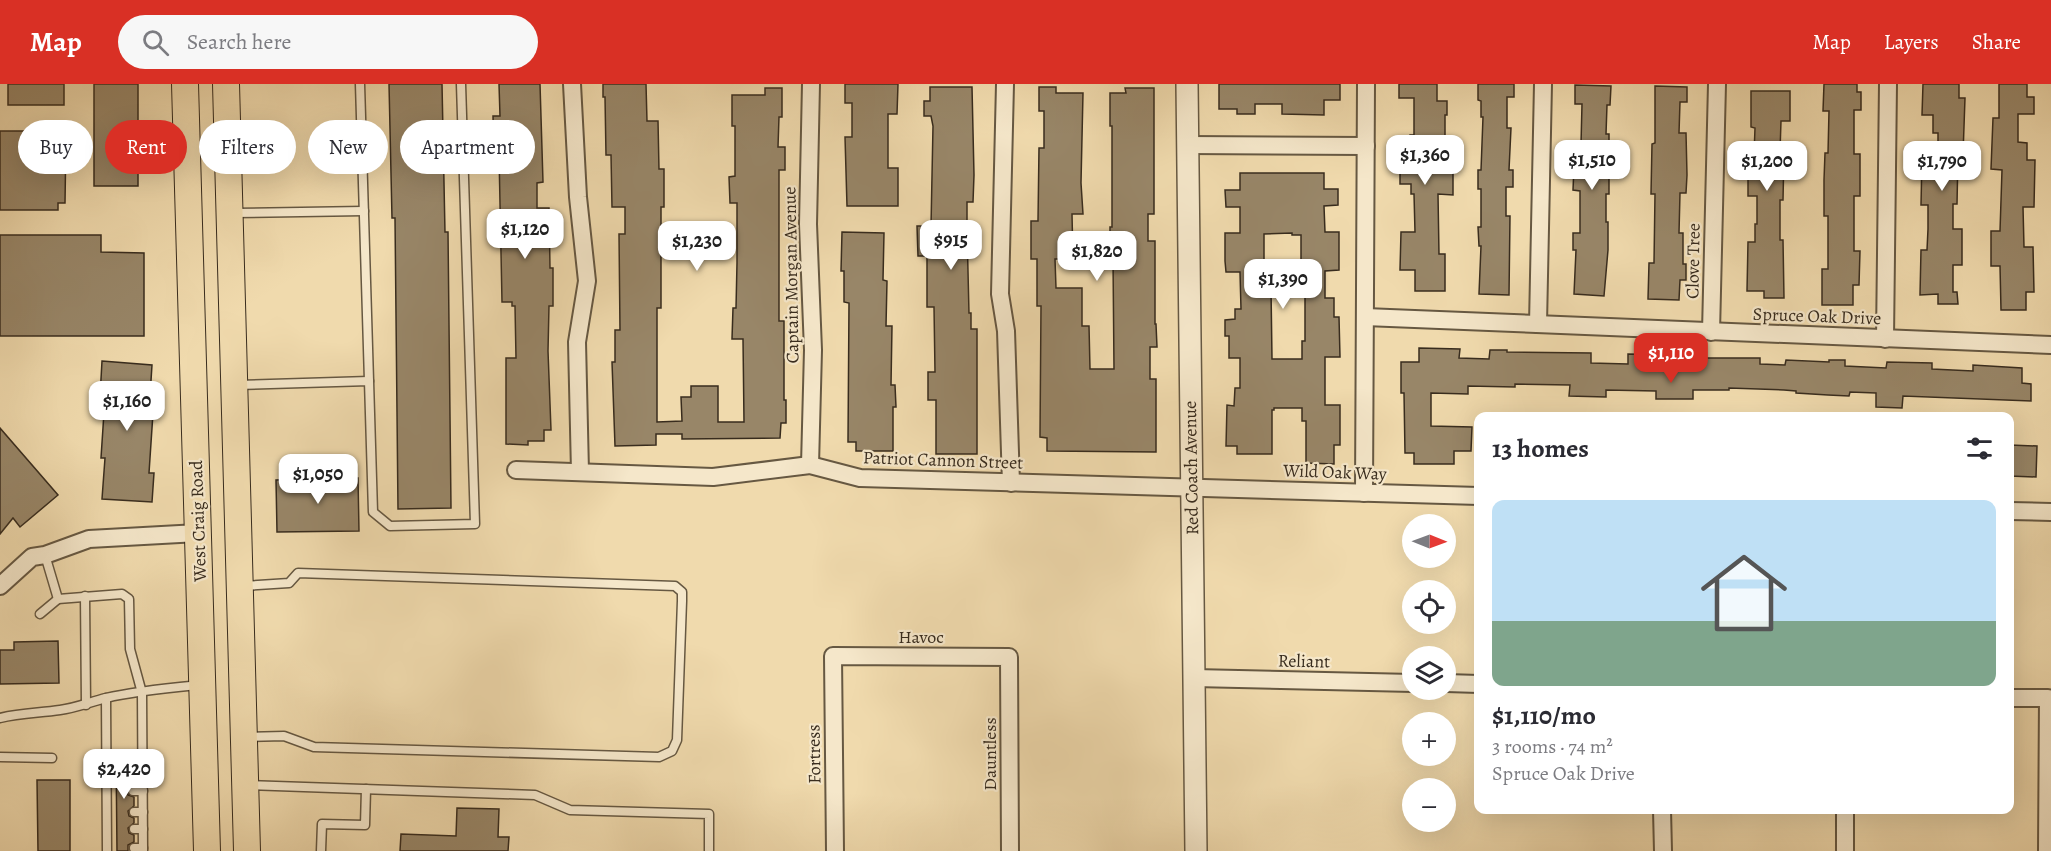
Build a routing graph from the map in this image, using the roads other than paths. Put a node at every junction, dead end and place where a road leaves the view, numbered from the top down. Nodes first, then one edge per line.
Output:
1 (185, 84) edge
2 (226, 84) edge
3 (360, 84) edge
4 (461, 84) edge
5 (572, 84) edge
6 (811, 84) edge
7 (1005, 84) edge
8 (1187, 84) edge
9 (1366, 84) edge
10 (1543, 84) edge
11 (1717, 84) edge
12 (1888, 84) edge
13 (1187, 145) junction
14 (1366, 146) junction
15 (364, 211) junction
16 (229, 213) junction
17 (189, 214) junction
18 (1365, 317) junction
19 (1538, 324) junction
20 (1711, 332) junction
21 (1885, 339) junction
22 (2051, 345) edge
23 (369, 381) junction
24 (233, 385) junction
25 (810, 465) junction
26 (516, 470) dead end
27 (580, 472) junction
28 (1011, 483) junction
29 (1191, 488) junction
30 (1364, 493) junction
31 (1474, 496) edge
32 (2014, 511) edge
33 (2051, 512) edge
34 (198, 533) junction
35 (45, 555) junction
36 (0, 586) edge
37 (239, 586) junction
38 (85, 596) junction
39 (58, 599) junction
40 (40, 614) dead end
41 (833, 656) joint
42 (1009, 657) joint
43 (1194, 678) junction
44 (242, 682) junction
45 (1402, 683) edge
46 (1456, 683) edge
47 (202, 684) junction
48 (1474, 684) edge
49 (142, 693) junction
50 (106, 698) junction
51 (2014, 698) edge
52 (86, 705) junction
53 (0, 718) edge
54 (244, 737) junction
55 (0, 757) edge
56 (52, 758) dead end
57 (245, 785) junction
58 (366, 789) junction
59 (1662, 814) edge
60 (1845, 814) edge
61 (110, 849) edge
62 (140, 849) edge
63 (207, 851) edge
64 (247, 851) edge
65 (321, 851) edge
66 (709, 851) edge
67 (835, 851) edge
68 (1011, 851) edge
69 (1196, 851) edge
70 (1663, 851) edge
71 (1845, 851) edge
72 (2047, 851) edge

1 - 17 main road, West Craig Road
2 - 16 main road
3 - 15 lane
4 - 23 lane
5 - 27 street
6 - 25 street, Captain Morgan Avenue
7 - 28 street
8 - 13 street, Red Coach Avenue
9 - 14 street
10 - 19 street
11 - 20 street, Clove Tree
12 - 21 street
13 - 14 street
13 - 29 street, Red Coach Avenue
14 - 18 street
15 - 16 lane
15 - 23 lane
16 - 17 main road
16 - 24 main road
17 - 34 main road, West Craig Road
18 - 19 street, Spruce Oak Drive
18 - 30 street
19 - 20 street, Spruce Oak Drive
20 - 21 street, Spruce Oak Drive
21 - 22 street, Spruce Oak Drive
23 - 24 lane
24 - 37 main road
25 - 27 street, Patriot Cannon Street
25 - 28 street, Patriot Cannon Street
26 - 27 street, Patriot Cannon Street
28 - 29 street, Patriot Cannon Street
29 - 30 street, Wild Oak Way
29 - 43 street, Red Coach Avenue
30 - 31 street, Wild Oak Way
32 - 33 street
34 - 35 street
34 - 47 main road, West Craig Road
35 - 36 street
35 - 39 lane
37 - 44 main road
37 - 54 lane
38 - 39 lane
38 - 49 lane
38 - 52 lane
39 - 40 lane
41 - 42 street, Havoc
41 - 67 street, Fortress
42 - 68 street, Dauntless
43 - 45 street, Reliant
43 - 69 street, Red Coach Avenue
44 - 47 main road
44 - 54 main road
46 - 48 street
47 - 49 lane
47 - 63 main road, West Craig Road
49 - 50 lane
49 - 62 lane
50 - 52 lane
50 - 61 lane
51 - 72 street
52 - 53 lane
54 - 57 main road
55 - 56 lane
57 - 58 lane
57 - 64 main road
58 - 65 lane
58 - 66 lane
59 - 70 street
60 - 71 street

